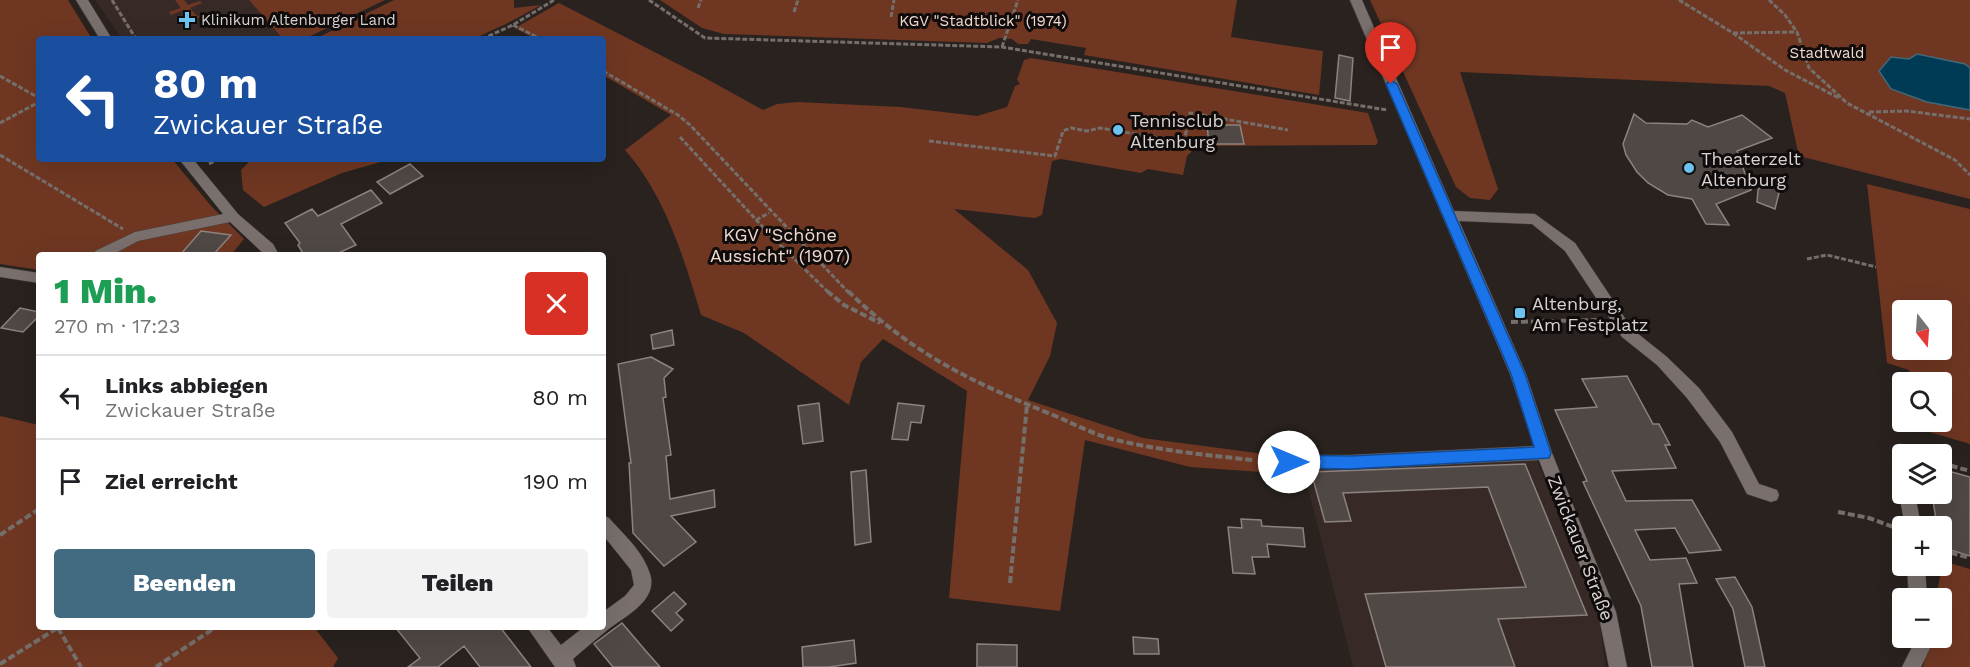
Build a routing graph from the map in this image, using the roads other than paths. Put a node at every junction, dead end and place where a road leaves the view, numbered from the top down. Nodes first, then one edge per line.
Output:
1 (82, 0) edge
2 (1356, 0) edge
3 (104, 36) edge
4 (188, 162) edge
5 (1449, 216) junction
6 (233, 217) junction
7 (106, 252) edge
8 (270, 252) edge
9 (0, 272) edge
10 (36, 278) edge
11 (1544, 453) junction
12 (1269, 462) road end
13 (1771, 495) dead end
14 (606, 527) edge
15 (606, 621) edge
16 (538, 630) edge
17 (595, 630) edge
18 (1922, 648) edge
19 (563, 662) edge
20 (1618, 667) edge
21 (1911, 667) edge

1 - 3 street
2 - 5 street, Zwickauer Straße
4 - 6 street
5 - 11 street, Zwickauer Straße
5 - 13 street
6 - 7 street
6 - 8 street
9 - 10 street
11 - 12 street
11 - 20 street, Zwickauer Straße
14 - 15 street
16 - 19 street
17 - 19 street
18 - 21 street

